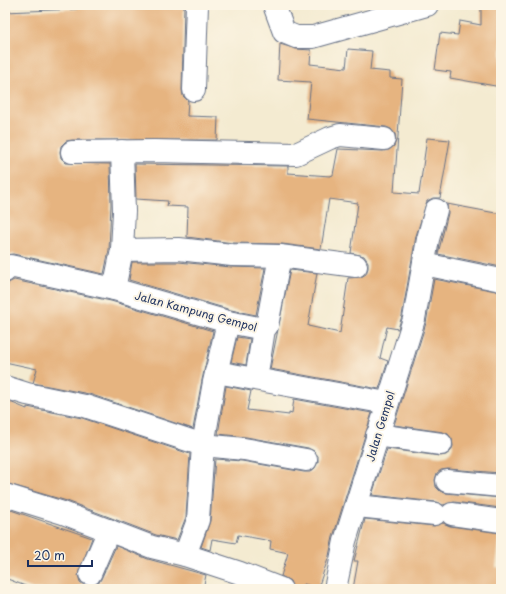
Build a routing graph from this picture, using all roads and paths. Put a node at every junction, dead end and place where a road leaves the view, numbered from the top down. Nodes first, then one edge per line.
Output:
1 (197, 5) edge
2 (274, 5) edge
3 (427, 5) edge
4 (194, 90) dead end
5 (384, 139) dead end
6 (122, 151) junction
7 (72, 152) dead end
8 (436, 210) dead end
9 (122, 250) junction
10 (280, 256) junction
11 (424, 264) junction
12 (356, 266) dead end
13 (5, 271) edge
14 (501, 280) edge
15 (114, 289) junction
16 (228, 322) junction
17 (264, 329) junction
18 (216, 372) junction
19 (256, 379) junction
20 (5, 387) edge
21 (388, 403) junction
22 (377, 435) junction
23 (441, 444) dead end
24 (203, 445) junction
25 (306, 460) dead end
26 (447, 481) dead end
27 (501, 486) edge
28 (5, 495) edge
29 (357, 506) junction
30 (501, 521) edge
31 (109, 530) junction
32 (185, 555) junction
33 (90, 574) dead end
34 (280, 589) edge
35 (335, 589) edge

1 - 4 street
2 - 3 street
5 - 6 street
6 - 7 street
6 - 9 street
8 - 11 street, Jalan Gempol
9 - 10 street
9 - 15 street
10 - 12 street
10 - 17 street, Jalan Kampung Gempol
11 - 14 street
11 - 21 street, Jalan Gempol
13 - 15 street, Jalan Kampung Gempol
15 - 16 street, Jalan Kampung Gempol
16 - 17 street, Jalan Kampung Gempol
16 - 18 street
17 - 19 street
18 - 19 street
18 - 24 street
19 - 21 street
20 - 24 street
21 - 22 street, Jalan Gempol
22 - 23 street
22 - 29 street, Jalan Gempol
24 - 25 street
24 - 32 street
26 - 27 street
28 - 31 street
29 - 30 street
29 - 35 street, Jalan Gempol
31 - 32 street
31 - 33 street
32 - 34 street

